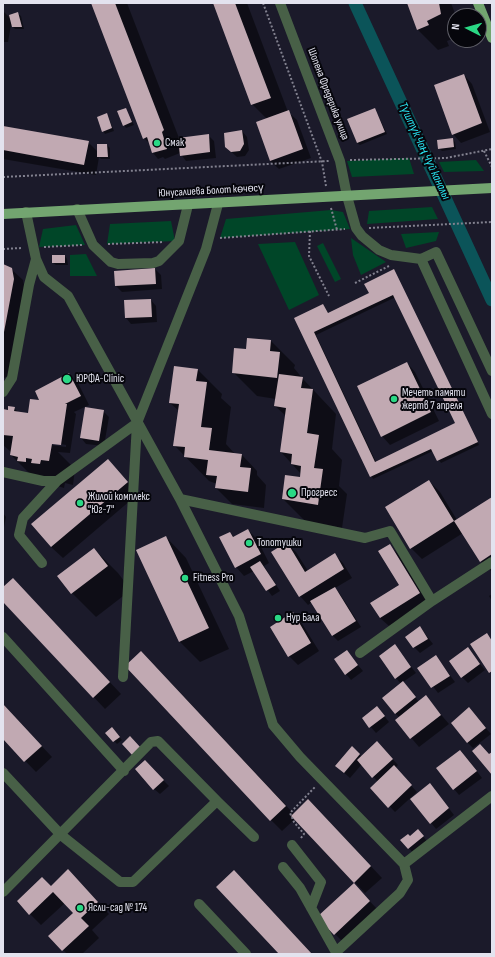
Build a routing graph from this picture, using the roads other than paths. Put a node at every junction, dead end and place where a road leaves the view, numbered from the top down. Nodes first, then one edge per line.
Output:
1 (280, 3) edge
2 (478, 3) edge
3 (492, 38) edge
4 (492, 188) edge
5 (346, 196) junction
6 (218, 204) junction
7 (188, 205) junction
8 (78, 209) junction
9 (26, 212) junction
10 (3, 214) edge
11 (421, 258) junction
12 (36, 259) junction
13 (492, 370) edge
14 (3, 392) edge
15 (492, 414) edge
16 (137, 423) junction
17 (3, 472) edge
18 (57, 481) junction
19 (180, 498) junction
20 (492, 562) edge
21 (42, 563) dead end
22 (432, 601) junction
23 (3, 638) edge
24 (360, 653) dead end
25 (123, 677) dead end
26 (124, 771) junction
27 (3, 773) edge
28 (492, 796) edge
29 (217, 802) junction
30 (61, 835) junction
31 (254, 837) dead end
32 (294, 846) road end
33 (404, 864) junction
34 (283, 867) dead end
35 (3, 892) edge
36 (199, 904) dead end
37 (311, 908) junction
38 (336, 953) edge
39 (246, 954) edge

1 - 5 street, Шопена Фредерика улица
2 - 3 main road
4 - 5 main road, Юнусалиева Болот көчөсү
5 - 6 main road, Юнусалиева Болот көчөсү
5 - 11 street, Шопена Фредерика улица
6 - 7 main road, Юнусалиева Болот көчөсү
6 - 16 street
7 - 8 main road, Юнусалиева Болот көчөсү
7 - 8 street
8 - 9 main road, Юнусалиева Болот көчөсү
9 - 10 main road, Юнусалиева Болот көчөсү
9 - 12 street
11 - 13 street, Шопена Фредерика улица
11 - 15 street
12 - 14 street
12 - 16 street
16 - 18 street
16 - 19 street
16 - 25 street
17 - 18 street
18 - 21 street
19 - 22 street
19 - 33 street
20 - 22 street
22 - 24 street
23 - 26 street
26 - 29 street
26 - 30 street
27 - 30 street
28 - 33 street
29 - 30 street
29 - 31 street
30 - 35 street
32 - 37 street
33 - 38 street
34 - 37 street
36 - 39 street
37 - 38 street

